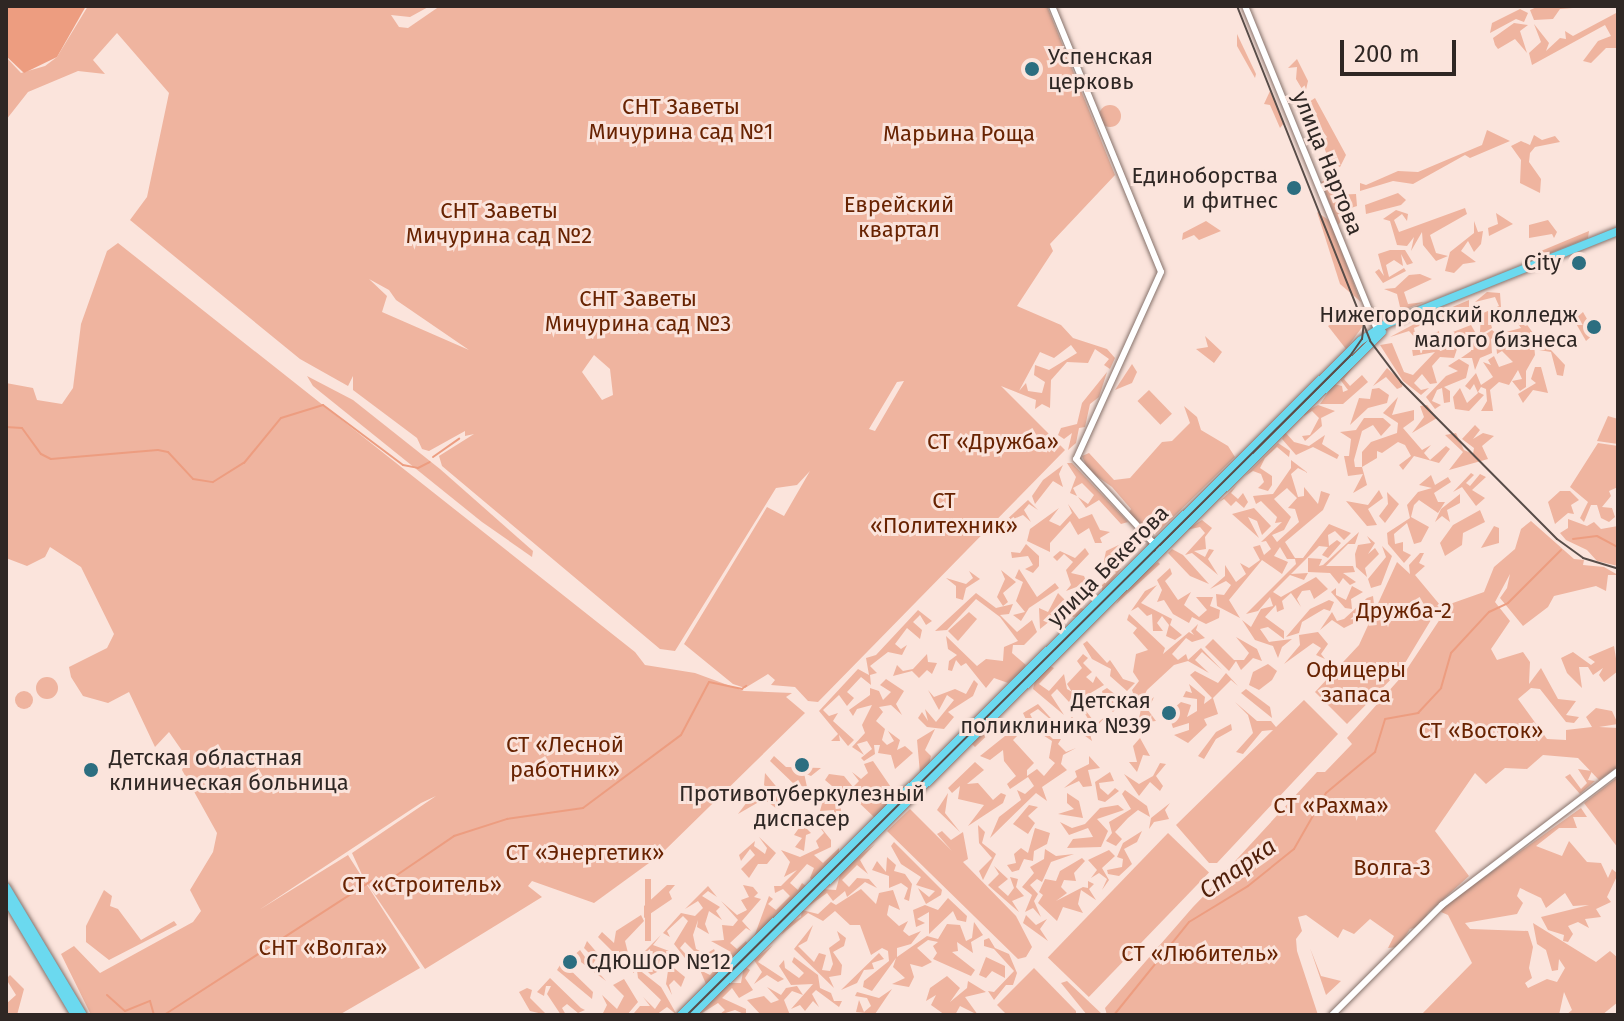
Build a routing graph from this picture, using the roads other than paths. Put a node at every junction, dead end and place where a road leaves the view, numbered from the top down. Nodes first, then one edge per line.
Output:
1 (1052, 6) edge
2 (1245, 6) edge
3 (1618, 234) edge
4 (1378, 332) junction
5 (1158, 547) junction
6 (1618, 771) edge
7 (6, 887) edge
8 (6, 899) edge
9 (686, 1014) edge
10 (75, 1015) edge
11 (83, 1015) edge
12 (1332, 1015) edge

1 - 5 street
2 - 4 street, улица Нартова
3 - 4 main road, улица Бекетова
4 - 5 main road, улица Бекетова
5 - 9 main road, улица Бекетова
6 - 12 street
7 - 11 main road
8 - 10 main road

